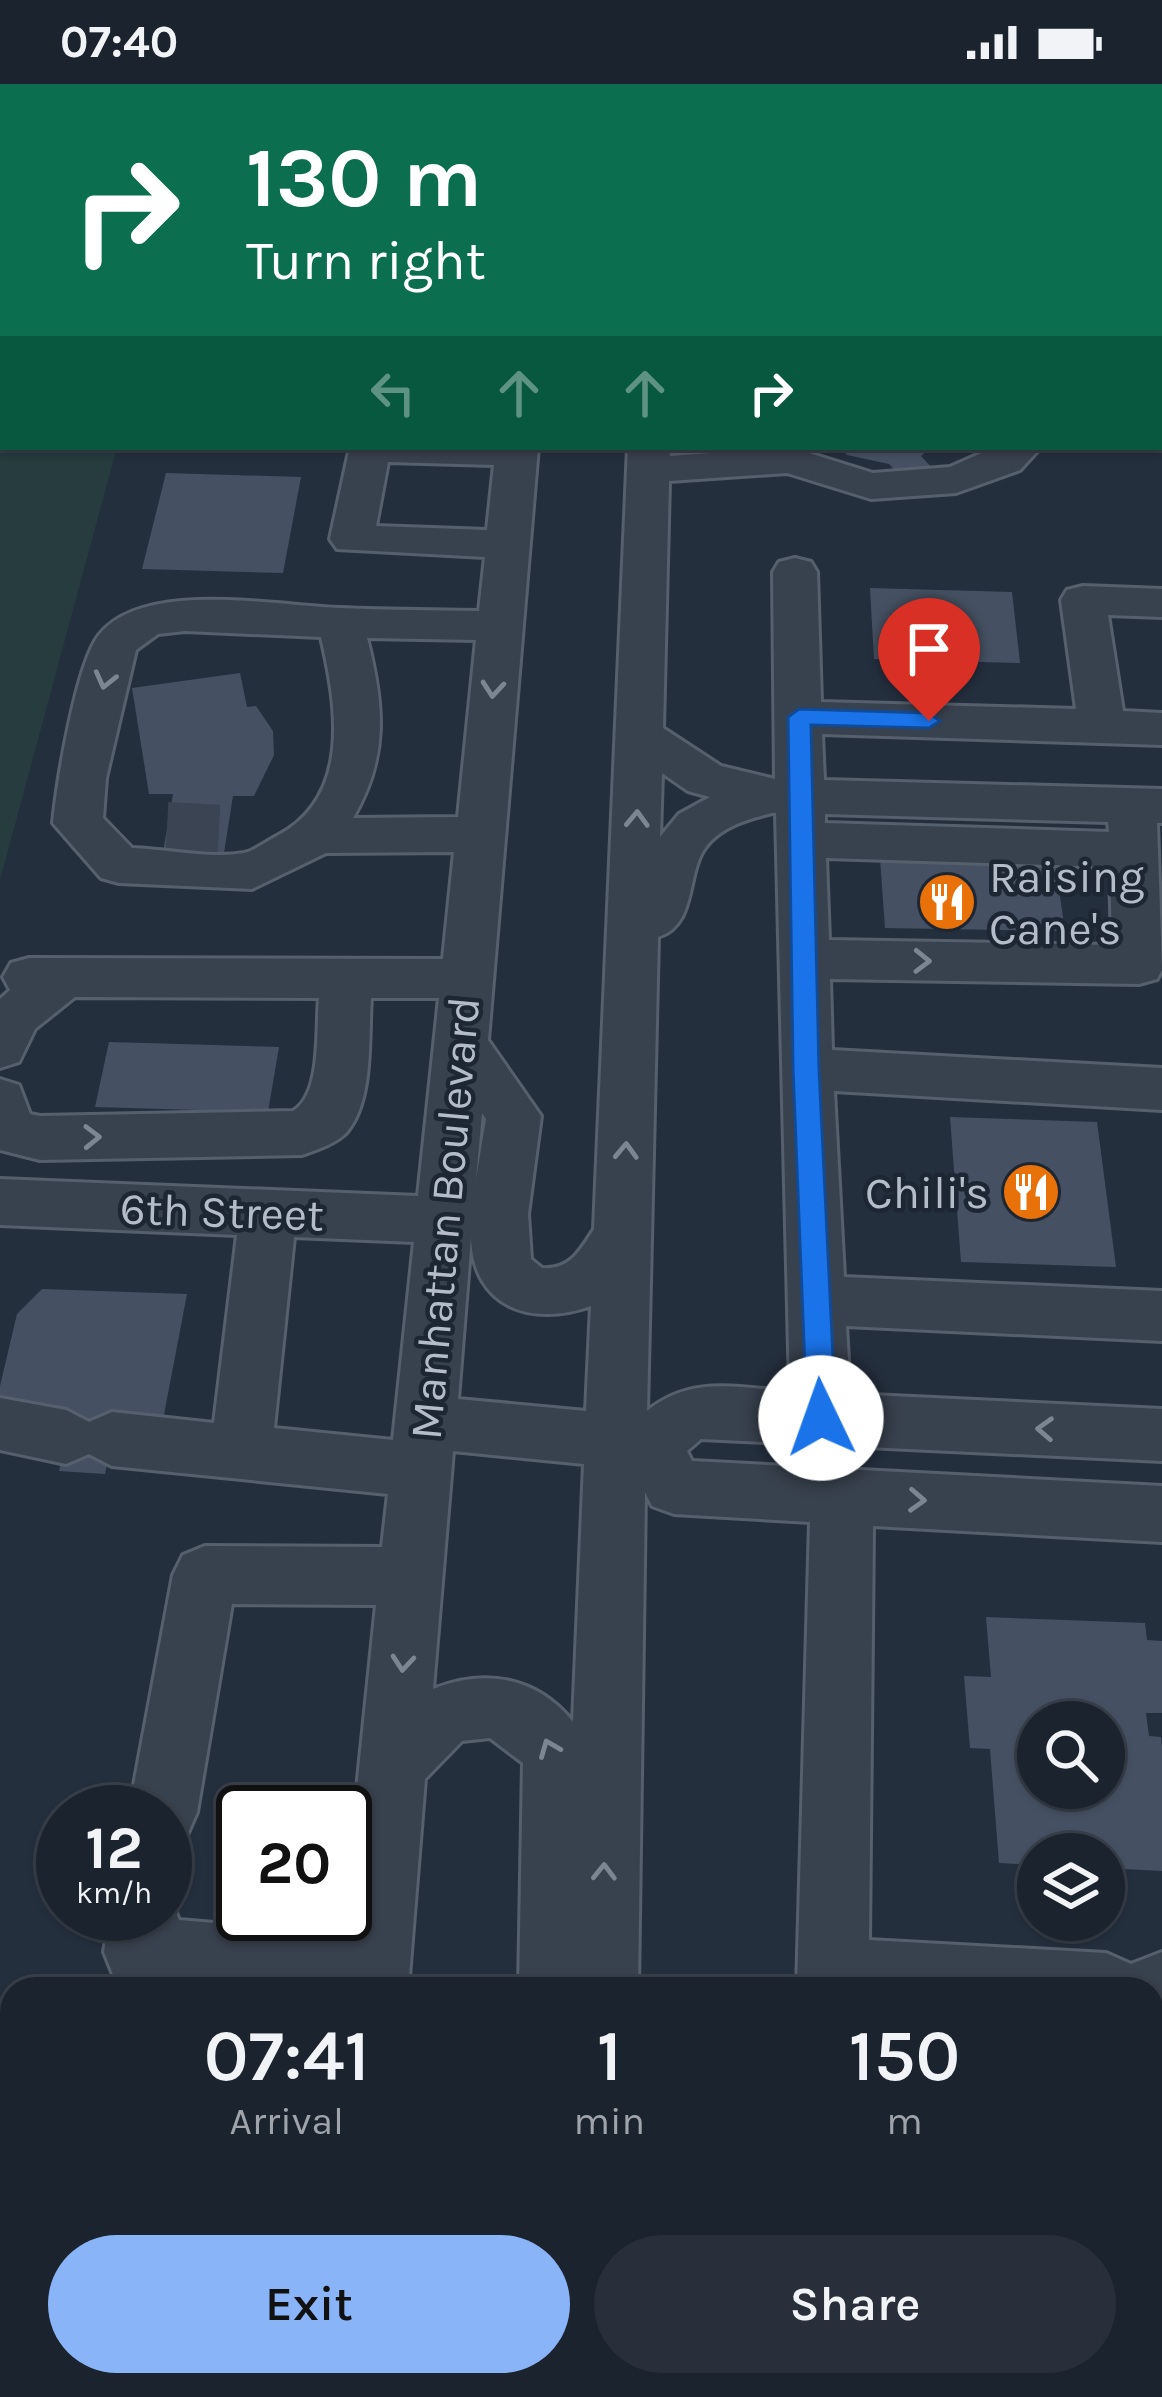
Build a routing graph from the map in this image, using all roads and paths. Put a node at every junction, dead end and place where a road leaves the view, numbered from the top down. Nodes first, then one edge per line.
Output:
1 (370, 450) edge
2 (517, 450) edge
3 (1017, 450) edge
4 (784, 453) edge
5 (648, 459) edge
6 (508, 544) junction
7 (795, 572) dead end
8 (1162, 603) edge
9 (341, 623) junction
10 (499, 626) junction
11 (799, 717) junction
12 (1102, 726) junction
13 (1162, 729) edge
14 (640, 735) junction
15 (793, 811) junction
16 (1144, 820) edge
17 (79, 823) junction
18 (166, 828) tunnel mouth
19 (227, 831) tunnel mouth
20 (479, 835) junction
21 (318, 836) junction
22 (634, 936) junction
23 (805, 959) junction
24 (347, 979) junction
25 (466, 979) junction
26 (460, 1043) junction
27 (0, 1048) edge
28 (806, 1069) junction
29 (1162, 1089) edge
30 (2, 1123) edge
31 (302, 1133) junction
32 (0, 1202) edge
33 (278, 1213) junction
34 (444, 1220) junction
35 (623, 1232) junction
36 (816, 1300) junction
37 (1162, 1316) edge
38 (821, 1418) junction
39 (0, 1424) edge
40 (1162, 1435) edge
41 (633, 1443) junction
42 (423, 1446) junction
43 (241, 1453) junction
44 (842, 1496) junction
45 (1162, 1514) edge
46 (411, 1576) junction
47 (393, 1766) junction
48 (169, 1785) edge
49 (141, 1941) edge
50 (341, 1977) edge
51 (373, 1977) edge
52 (555, 1977) edge
53 (603, 1977) edge
54 (833, 1977) edge

1 - 6 street
2 - 6 street, Manhattan Boulevard
3 - 4 street
4 - 5 street
5 - 14 street
6 - 10 street, Manhattan Boulevard
7 - 11 street
8 - 12 street
9 - 10 street
9 -> 17 street
9 - 21 street
10 -> 20 street, Manhattan Boulevard
11 - 12 street
11 - 15 street
12 - 13 street
14 - 15 street
22 -> 14 street
15 - 16 street
15 - 22 street
15 - 23 street
23 -> 16 street
17 - 18 street
17 - 21 street
19 - 21 street
20 - 21 street
20 - 25 street, Manhattan Boulevard
35 -> 22 street
23 - 28 street
24 - 25 street
24 - 27 street
24 - 31 street
25 - 26 street, Manhattan Boulevard
26 - 34 street, Manhattan Boulevard
26 - 35 street
28 - 29 street
28 - 36 street
30 -> 31 street
31 - 33 street
32 - 33 street, 6th Street
33 - 34 street, 6th Street
33 - 43 street
34 - 42 street, Manhattan Boulevard
35 - 41 street
36 - 37 street
36 - 38 street
40 -> 38 street
38 - 41 street
39 - 43 street
41 - 42 street
41 - 44 street
53 -> 41 street
42 - 43 street
42 - 46 street, Manhattan Boulevard
44 -> 45 street
44 - 54 street
46 -> 47 street, Manhattan Boulevard
46 - 48 street
47 - 51 street, Manhattan Boulevard
52 -> 47 street
49 - 50 street

